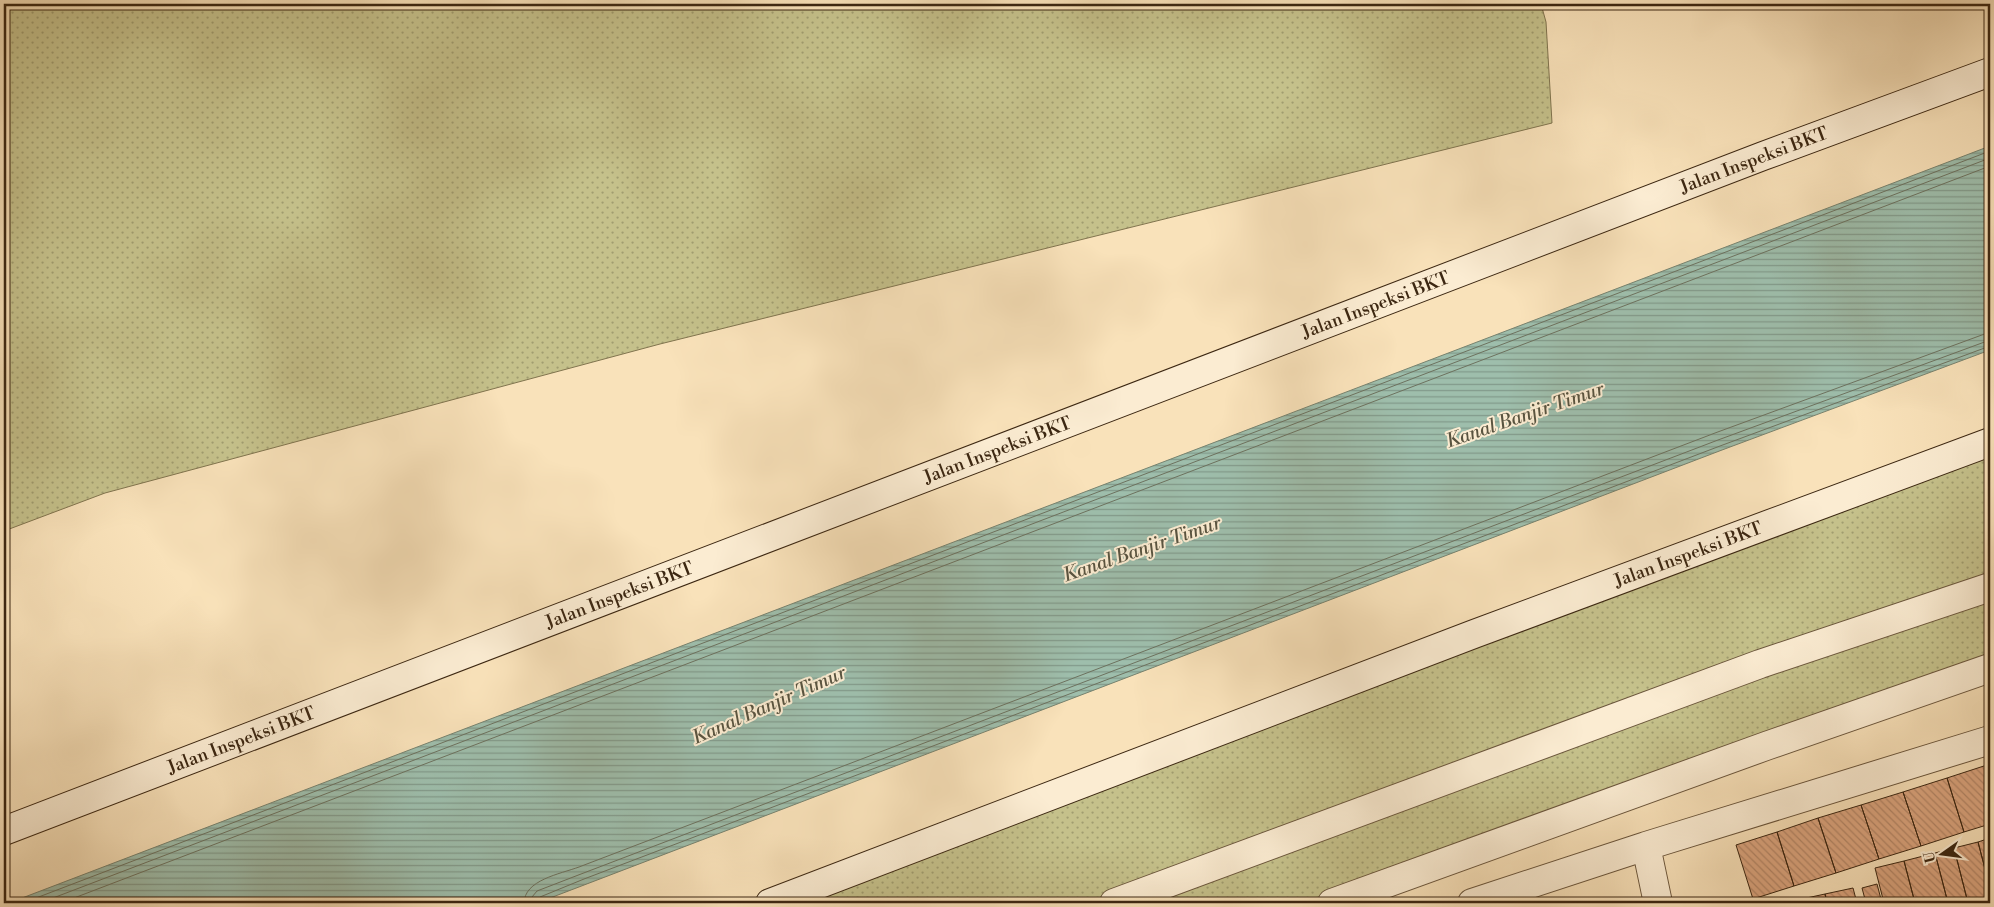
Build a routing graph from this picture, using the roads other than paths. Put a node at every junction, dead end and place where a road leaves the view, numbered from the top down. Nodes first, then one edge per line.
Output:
1 (1990, 72) edge
2 (1990, 442) edge
3 (1990, 587) edge
4 (1990, 668) edge
5 (1990, 740) edge
6 (4, 831) edge
7 (1646, 846) junction
8 (770, 903) edge
9 (1114, 903) edge
10 (1332, 903) edge
11 (1472, 903) edge
12 (1658, 903) edge

1 - 6 street, Jalan Inspeksi BKT
2 - 8 street, Jalan Inspeksi BKT
3 - 9 street
4 - 10 street
5 - 7 street
7 - 11 street
7 - 12 street

